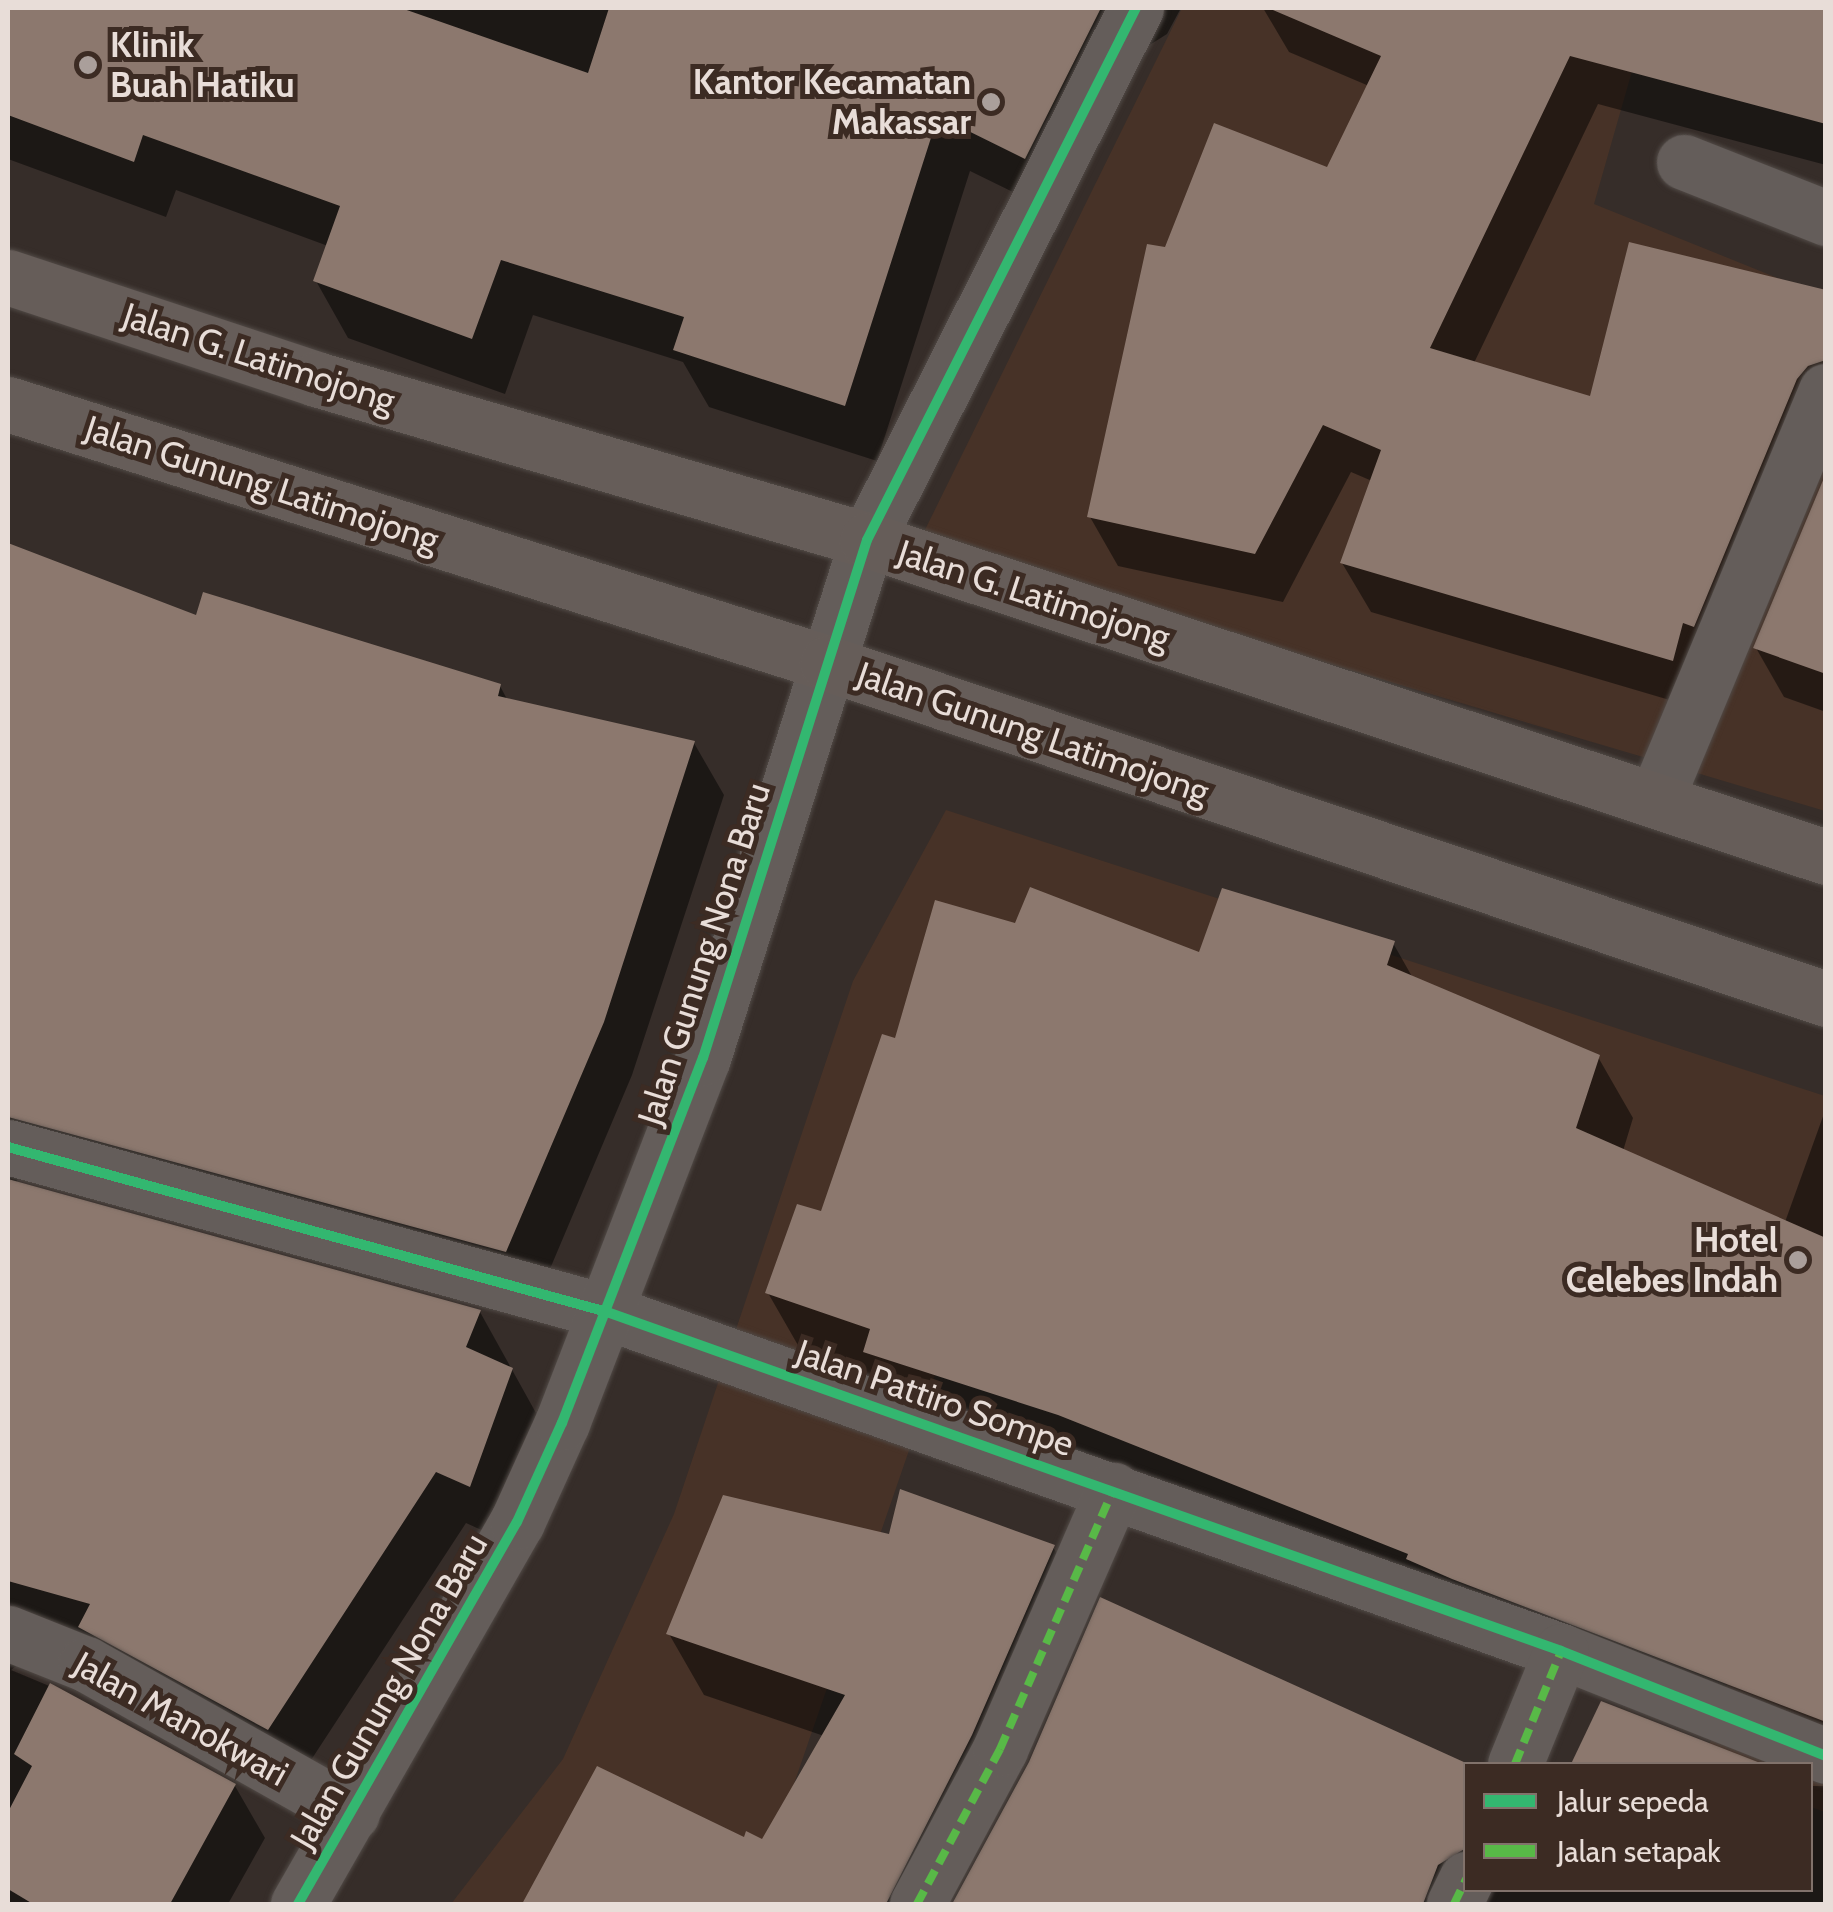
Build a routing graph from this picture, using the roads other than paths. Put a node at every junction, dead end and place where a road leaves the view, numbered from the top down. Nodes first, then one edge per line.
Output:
1 (1136, 8) edge
2 (1684, 162) dead end
3 (1826, 218) edge
4 (8, 277) edge
5 (1826, 391) edge
6 (8, 404) edge
7 (868, 540) junction
8 (827, 664) junction
9 (1656, 800) junction
10 (1826, 857) edge
11 (1826, 1000) edge
12 (8, 1147) edge
13 (606, 1312) junction
14 (1112, 1490) junction
15 (8, 1632) edge
16 (1561, 1652) junction
17 (1826, 1756) edge
18 (1516, 1762) edge
19 (352, 1813) junction
20 (298, 1904) edge
21 (917, 1904) edge

1 - 7 street, Jalan Gunung Nona Baru
2 - 3 street
4 - 7 main road, Jalan G. Latimojong
5 - 9 street
6 - 8 main road, Jalan Gunung Latimojong
7 - 8 street, Jalan Gunung Nona Baru
7 - 9 main road, Jalan G. Latimojong
8 - 11 main road, Jalan Gunung Latimojong
8 - 13 street, Jalan Gunung Nona Baru
9 - 10 main road, Jalan G. Latimojong
12 - 13 street, Jalan Pattiro Sompe
13 - 14 street, Jalan Pattiro Sompe
13 - 19 street, Jalan Gunung Nona Baru
14 - 16 street, Jalan Pattiro Sompe
14 - 21 street
15 - 19 street, Jalan Manokwari
16 - 17 street, Jalan Pattiro Sompe
16 - 18 street
19 - 20 street, Jalan Gunung Nona Baru

